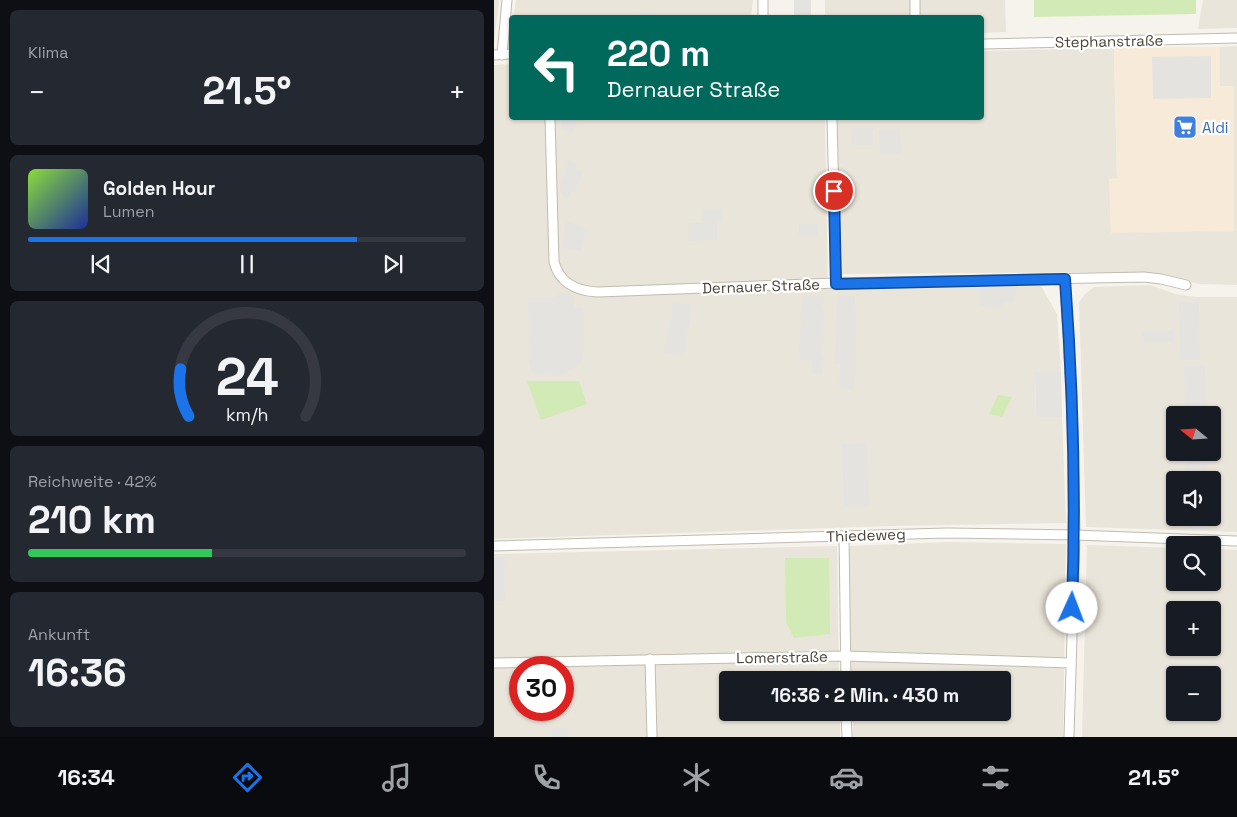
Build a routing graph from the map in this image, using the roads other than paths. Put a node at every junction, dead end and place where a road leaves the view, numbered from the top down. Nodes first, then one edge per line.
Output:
1 (508, 0) edge
2 (763, 0) edge
3 (915, 0) edge
4 (763, 15) edge
5 (915, 15) edge
6 (1237, 38) edge
7 (984, 44) edge
8 (503, 55) edge
9 (550, 120) edge
10 (832, 120) edge
11 (1065, 279) junction
12 (836, 284) junction
13 (1186, 285) dead end
14 (1075, 535) junction
15 (844, 536) junction
16 (1237, 541) edge
17 (494, 546) edge
18 (845, 656) junction
19 (650, 659) junction
20 (494, 663) edge
21 (1071, 663) junction
22 (846, 671) edge
23 (846, 721) edge
24 (652, 737) edge
25 (846, 737) edge
26 (1069, 737) edge

1 - 8 street
2 - 4 street
3 - 5 street
6 - 7 street, Stephanstraße
9 - 12 street, Dernauer Straße
10 - 12 street
11 - 12 street, Dernauer Straße
11 - 13 street, Dernauer Straße
11 - 14 street
14 - 15 street, Thiedeweg
14 - 16 street, Thiedeweg
14 - 21 street
15 - 17 street, Thiedeweg
15 - 18 street
18 - 19 street, Lomerstraße
18 - 21 street, Lomerstraße
18 - 22 street
19 - 20 street, Lomerstraße
19 - 24 street
21 - 26 street
23 - 25 street

